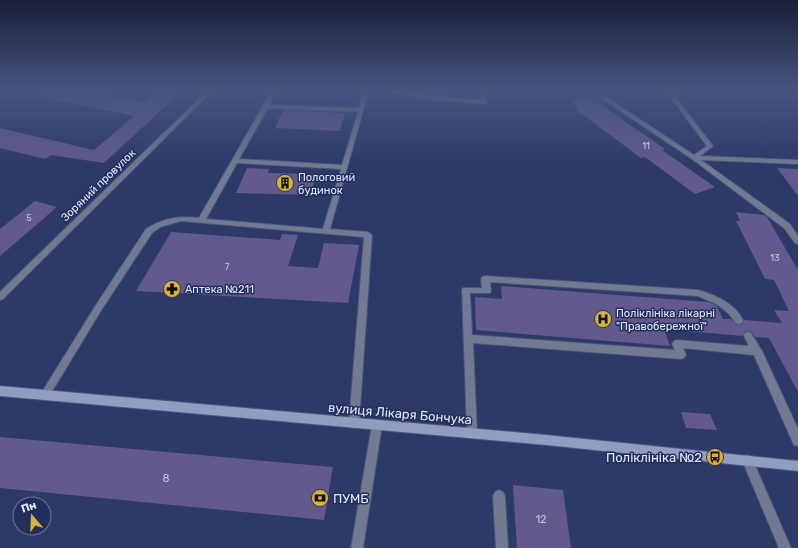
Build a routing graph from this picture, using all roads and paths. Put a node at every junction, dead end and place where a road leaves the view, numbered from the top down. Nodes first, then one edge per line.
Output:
1 (185, 116) edge
2 (261, 116) edge
3 (359, 116) edge
4 (630, 116) edge
5 (688, 116) edge
6 (694, 158) junction
7 (235, 161) junction
8 (798, 162) edge
9 (344, 167) junction
10 (201, 220) junction
11 (326, 232) junction
12 (798, 241) edge
13 (0, 297) edge
14 (739, 320) dead end
15 (748, 336) dead end
16 (468, 339) junction
17 (757, 351) junction
18 (0, 391) edge
19 (45, 395) junction
20 (354, 424) junction
21 (377, 425) junction
22 (472, 433) junction
23 (798, 441) edge
24 (747, 460) junction
25 (798, 466) edge
26 (499, 496) dead end
27 (357, 548) edge
28 (502, 548) edge
29 (785, 548) edge

1 - 13 street, Зоряний провулок
2 - 7 street
3 - 9 street
4 - 6 street
5 - 6 street
6 - 8 street
6 - 12 street
7 - 9 street
7 - 10 street
9 - 11 street
10 - 11 street
10 - 19 street
11 - 20 street
14 - 16 street
15 - 17 street
16 - 17 street
16 - 22 street
17 - 23 street
18 - 19 street, вулиця Лікаря Бончука
19 - 20 street, вулиця Лікаря Бончука
20 - 21 street, вулиця Лікаря Бончука
21 - 22 street, вулиця Лікаря Бончука
21 - 27 street
22 - 24 street, вулиця Лікаря Бончука
24 - 25 street, вулиця Лікаря Бончука
24 - 29 street
26 - 28 street

